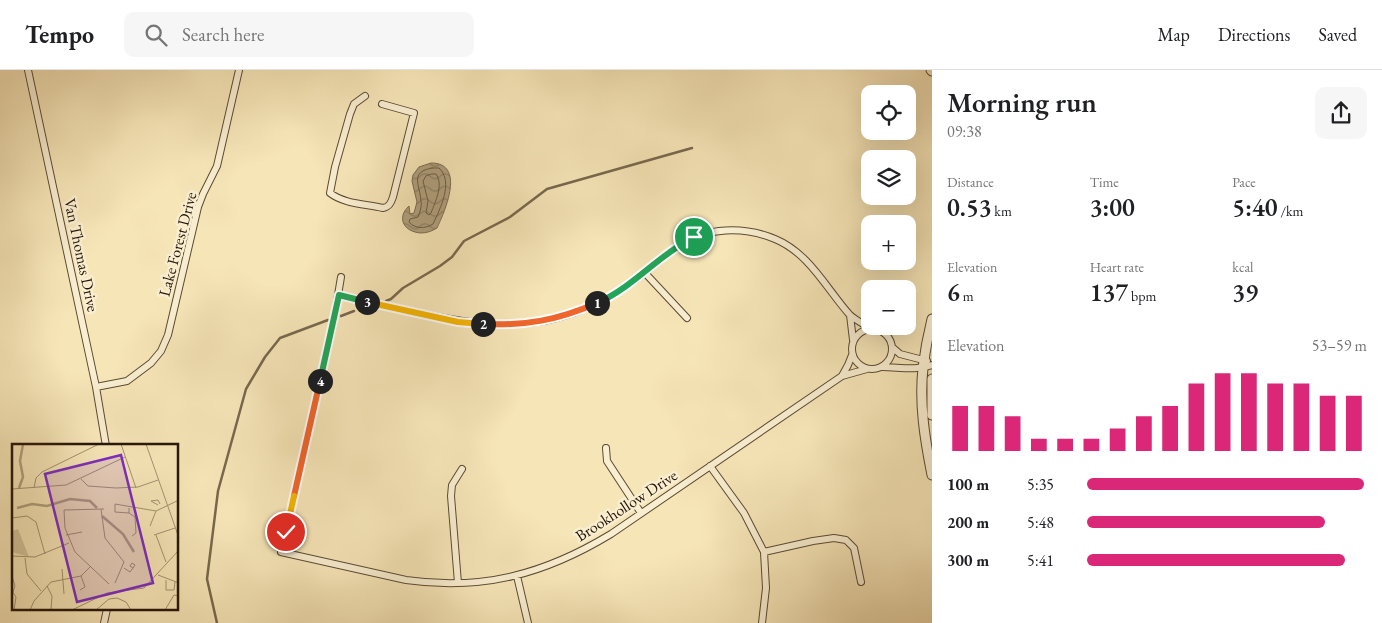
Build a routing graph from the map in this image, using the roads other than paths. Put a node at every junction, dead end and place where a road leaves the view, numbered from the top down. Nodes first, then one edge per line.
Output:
1 (28, 70) edge
2 (239, 70) edge
3 (365, 96) dead end
4 (382, 104) dead end
5 (645, 273) junction
6 (341, 277) dead end
7 (339, 295) junction
8 (850, 315) junction
9 (687, 318) dead end
10 (932, 319) edge
11 (861, 322) edge
12 (861, 333) edge
13 (886, 335) edge
14 (855, 338) junction
15 (892, 347) junction
16 (852, 355) junction
17 (928, 364) edge
18 (884, 365) junction
19 (867, 369) junction
20 (842, 376) junction
21 (932, 379) edge
22 (96, 386) junction
23 (932, 415) edge
24 (106, 444) edge
25 (606, 448) dead end
26 (710, 466) junction
27 (462, 469) dead end
28 (932, 475) edge
29 (641, 513) junction
30 (764, 552) junction
31 (517, 576) junction
32 (861, 582) dead end
33 (458, 584) junction
34 (107, 610) edge
35 (104, 623) edge
36 (528, 623) edge
37 (762, 623) edge

1 - 22 street, Van Thomas Drive
2 - 22 street, Lake Forest Drive
3 - 4 street
5 - 7 street
5 - 8 street
5 - 9 street
6 - 7 street
7 - 33 street, Brookhollow Drive
8 - 11 street
8 - 14 street
10 - 17 street
12 - 14 street
13 - 15 street
14 - 16 street
15 - 17 street
15 - 18 street
16 - 19 street
16 - 20 street
17 - 18 street, Brookhollow Drive
17 - 28 street
18 - 19 street, Brookhollow Drive
19 - 20 street, Brookhollow Drive
20 - 26 street, Brookhollow Drive
21 - 23 street
22 - 24 street, Van Thomas Drive
25 - 29 street
26 - 29 street, Brookhollow Drive
26 - 30 street
27 - 33 street
29 - 31 street, Brookhollow Drive
30 - 32 street
30 - 37 street
31 - 33 street, Brookhollow Drive
31 - 36 street
34 - 35 street

